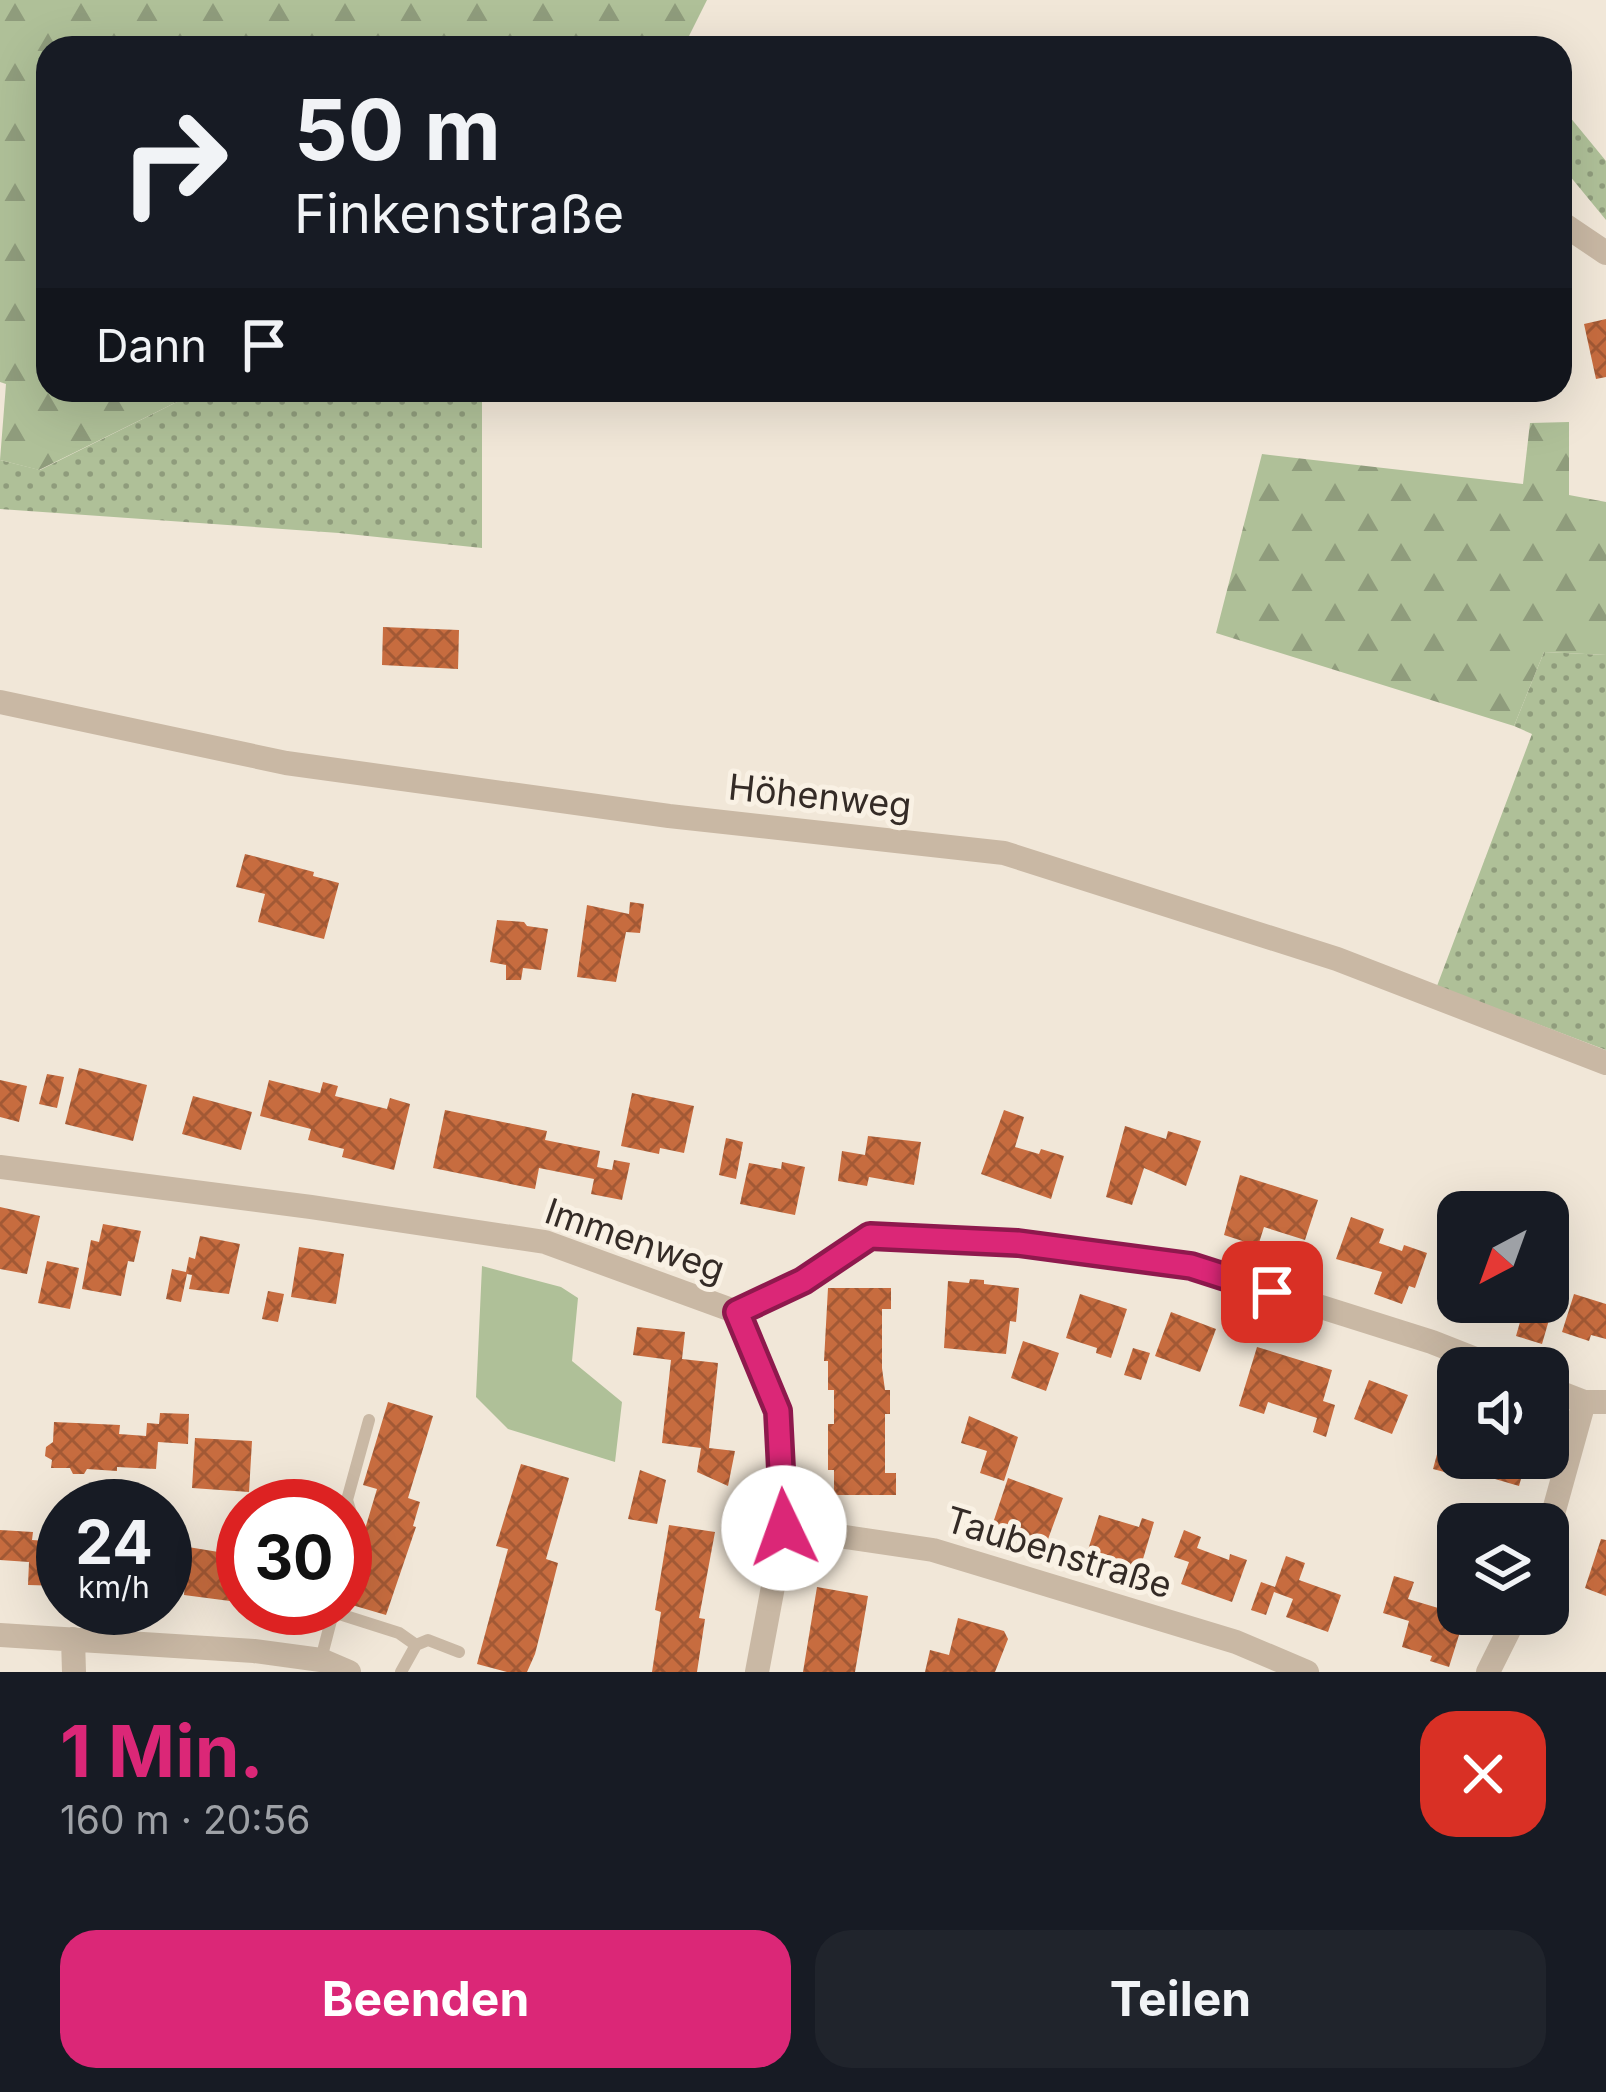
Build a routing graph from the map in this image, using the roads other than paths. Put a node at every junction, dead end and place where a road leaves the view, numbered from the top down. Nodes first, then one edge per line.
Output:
1 (1572, 230) edge
2 (1606, 253) edge
3 (0, 702) edge
4 (1606, 1063) edge
5 (0, 1167) edge
6 (737, 1312) junction
7 (1445, 1347) edge
8 (1595, 1402) edge
9 (369, 1420) dead end
10 (353, 1479) edge
11 (1558, 1503) edge
12 (784, 1528) junction
13 (372, 1624) edge
14 (0, 1635) edge
15 (122, 1635) edge
16 (327, 1635) edge
17 (1506, 1635) edge
18 (73, 1639) junction
19 (121, 1642) junction
20 (416, 1645) junction
21 (459, 1652) dead end
22 (321, 1660) junction
23 (74, 1672) edge
24 (350, 1672) edge
25 (401, 1672) edge
26 (757, 1672) edge
27 (1307, 1672) edge
28 (1488, 1672) edge

1 - 2 street
3 - 4 street, Höhenweg
5 - 6 street, Immenweg
6 - 7 street
6 - 12 street, Immenweg
8 - 11 street
9 - 10 lane
12 - 26 street, Immenweg
12 - 27 street, Taubenstraße
13 - 20 lane
14 - 18 street
15 - 19 lane
16 - 22 lane
17 - 28 street
18 - 19 street
18 - 23 street
19 - 22 street
20 - 21 lane
20 - 25 lane
22 - 24 street

